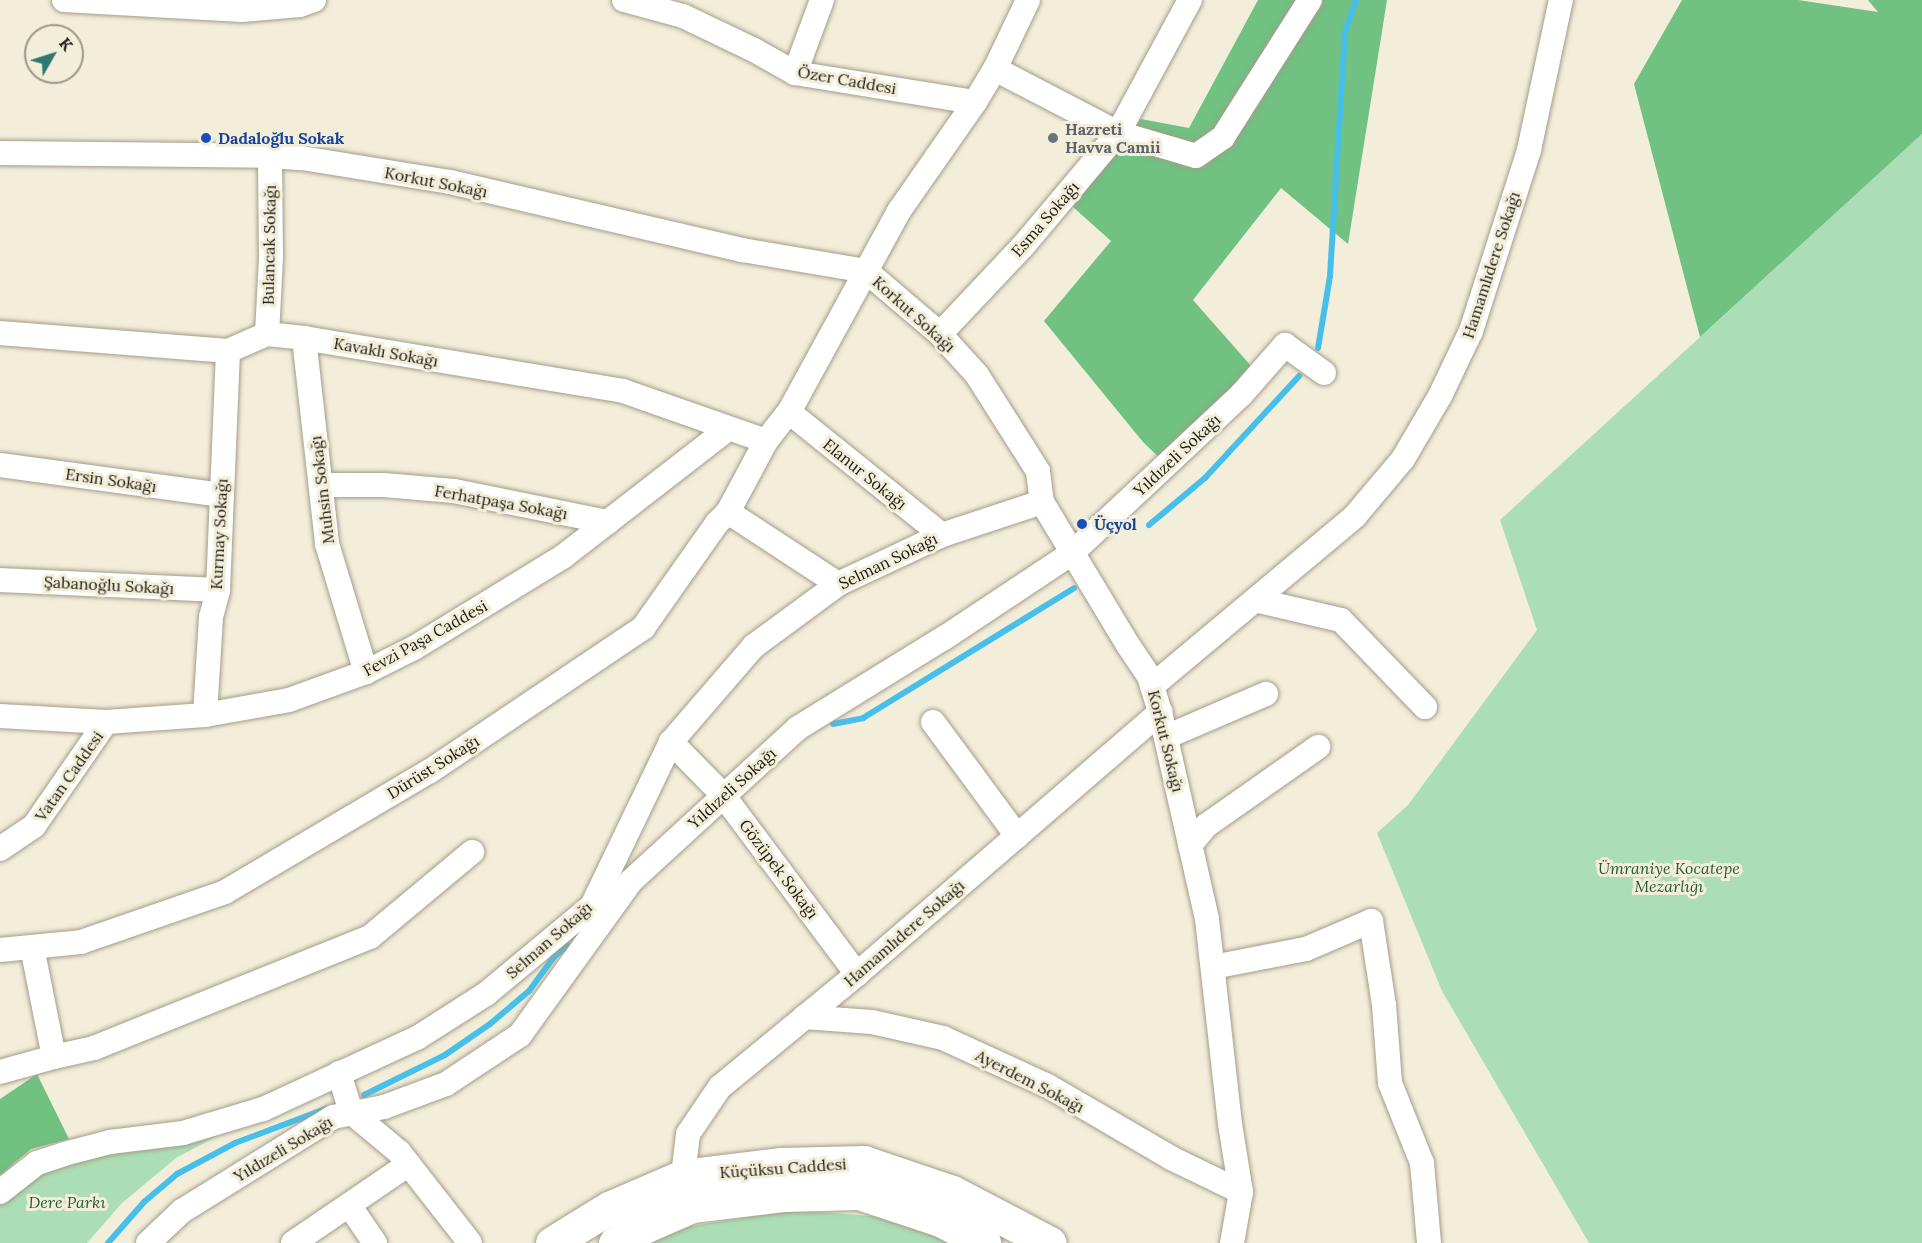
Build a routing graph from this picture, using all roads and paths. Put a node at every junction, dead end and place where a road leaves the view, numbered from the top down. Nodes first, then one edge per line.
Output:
1 (64, 0) edge
2 (314, 0) edge
3 (624, 0) edge
4 (822, 0) edge
5 (1028, 0) edge
6 (1190, 0) edge
7 (1310, 0) edge
8 (1561, 0) edge
9 (217, 4) edge
10 (995, 69) junction
11 (795, 73) junction
12 (975, 102) junction
13 (1118, 133) junction
14 (0, 153) edge
15 (270, 156) junction
16 (866, 271) junction
17 (0, 333) edge
18 (267, 334) junction
19 (940, 334) junction
20 (304, 338) junction
21 (228, 351) junction
22 (1324, 373) dead end
23 (789, 412) junction
24 (728, 429) junction
25 (766, 441) junction
26 (0, 465) edge
27 (321, 485) junction
28 (222, 495) junction
29 (1042, 502) junction
30 (728, 512) junction
31 (608, 522) junction
32 (942, 535) junction
33 (1072, 553) junction
34 (0, 580) edge
35 (838, 584) junction
36 (218, 590) junction
37 (1255, 600) junction
38 (366, 672) junction
39 (1152, 686) junction
40 (1266, 694) dead end
41 (1425, 707) dead end
42 (1160, 712) junction
43 (205, 715) junction
44 (0, 716) edge
45 (106, 722) junction
46 (933, 722) dead end
47 (1166, 737) junction
48 (671, 742) junction
49 (1318, 747) dead end
50 (723, 795) junction
51 (1017, 836) junction
52 (1190, 845) junction
53 (0, 849) edge
54 (472, 852) dead end
55 (32, 947) junction
56 (0, 950) edge
57 (1213, 968) junction
58 (857, 974) junction
59 (804, 1017) junction
60 (54, 1057) junction
61 (0, 1072) edge
62 (339, 1073) junction
63 (351, 1112) junction
64 (409, 1164) junction
65 (684, 1176) junction
66 (0, 1192) edge
67 (1241, 1192) junction
68 (349, 1205) junction
69 (151, 1242) edge
70 (293, 1243) edge
71 (375, 1243) edge
72 (470, 1243) edge
73 (552, 1243) edge
74 (615, 1243) edge
75 (984, 1243) edge
76 (1050, 1243) edge
77 (1232, 1243) edge
78 (1429, 1243) edge

1 - 9 street
2 - 9 street
3 - 11 street, Özer Caddesi
4 - 11 street
5 - 10 street, Dürüst Sokağı
6 - 13 street, Esma Sokağı
7 - 13 street
8 - 37 street, Hamamlıdere Sokağı
10 - 12 street, Dürüst Sokağı
10 - 13 street
11 - 12 street, Özer Caddesi
12 - 16 street, Dürüst Sokağı
13 - 19 street, Esma Sokağı
14 - 15 street, Korkut Sokağı
15 - 16 street, Korkut Sokağı
15 - 18 street, Bulancak Sokağı
16 - 19 street, Korkut Sokağı
16 - 23 street, Dürüst Sokağı
17 - 21 street, Kavaklı Sokağı
18 - 20 street, Kavaklı Sokağı
18 - 21 street, Kavaklı Sokağı
19 - 29 street, Korkut Sokağı
20 - 24 street, Kavaklı Sokağı
20 - 27 street, Muhsin Sokağı
21 - 28 street, Kurmay Sokağı
22 - 33 street, Yıldızeli Sokağı
23 - 25 street, Dürüst Sokağı
23 - 32 street, Elanur Sokağı
24 - 25 street, Kavaklı Sokağı
24 - 31 street, Fevzi Paşa Caddesi
25 - 30 street, Dürüst Sokağı
26 - 28 street, Ersin Sokağı
27 - 31 street, Ferhatpaşa Sokağı
27 - 38 street, Muhsin Sokağı
28 - 36 street, Kurmay Sokağı
29 - 32 street, Selman Sokağı
29 - 33 street, Korkut Sokağı
30 - 35 street
30 - 55 street, Dürüst Sokağı
31 - 38 street, Fevzi Paşa Caddesi
32 - 35 street, Selman Sokağı
33 - 39 street, Korkut Sokağı
33 - 50 street, Yıldızeli Sokağı
34 - 36 street, Şabanoğlu Sokağı
35 - 48 street, Selman Sokağı
36 - 43 street, Kurmay Sokağı
37 - 39 street, Hamamlıdere Sokağı
37 - 41 street
38 - 43 street, Fevzi Paşa Caddesi
39 - 42 street, Korkut Sokağı
40 - 47 street
42 - 47 street, Korkut Sokağı
42 - 51 street, Hamamlıdere Sokağı
43 - 45 street, Fevzi Paşa Caddesi
44 - 45 street, Fevzi Paşa Caddesi
45 - 53 street, Vatan Caddesi
46 - 51 street
47 - 52 street, Korkut Sokağı
48 - 50 street, Gözüpek Sokağı
48 - 62 street, Selman Sokağı
49 - 52 street
50 - 58 street, Gözüpek Sokağı
50 - 63 street, Yıldızeli Sokağı
51 - 58 street, Hamamlıdere Sokağı
52 - 57 street, Korkut Sokağı
54 - 60 street
55 - 56 street, Dürüst Sokağı
55 - 60 street
57 - 67 street, Korkut Sokağı
57 - 78 street
58 - 59 street, Hamamlıdere Sokağı
59 - 65 street, Hamamlıdere Sokağı
59 - 67 street, Ayerdem Sokağı
60 - 61 street
62 - 63 street
62 - 66 street, Selman Sokağı
63 - 64 street
63 - 69 street, Yıldızeli Sokağı
64 - 68 street
64 - 72 street
65 - 73 main road, Küçüksu Caddesi
65 - 76 main road, Küçüksu Caddesi
67 - 77 street, Korkut Sokağı
68 - 70 street
68 - 71 street
74 - 75 main road, Küçüksu Caddesi

